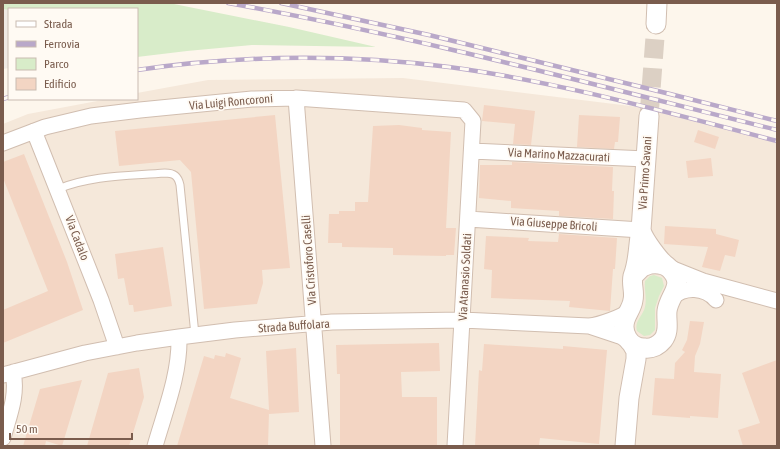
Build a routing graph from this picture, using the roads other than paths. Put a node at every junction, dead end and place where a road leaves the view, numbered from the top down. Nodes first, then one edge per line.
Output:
1 (657, 3) edge
2 (656, 24) tunnel mouth
3 (296, 98) junction
4 (464, 110) joint
5 (649, 116) tunnel mouth
6 (34, 131) junction
7 (3, 143) edge
8 (472, 151) junction
9 (646, 159) junction
10 (58, 189) junction
11 (468, 219) junction
12 (641, 230) junction
13 (668, 267) junction
14 (633, 276) junction
15 (672, 298) junction
16 (716, 300) dead end
17 (777, 301) edge
18 (630, 310) junction
19 (462, 320) junction
20 (313, 324) junction
21 (589, 326) junction
22 (195, 335) junction
23 (179, 337) junction
24 (632, 344) junction
25 (117, 347) junction
26 (8, 373) edge
27 (3, 438) edge
28 (155, 446) edge
29 (323, 446) edge
30 (455, 446) edge
31 (625, 446) edge

1 - 2 street
3 - 4 street, Via Luigi Roncoroni
3 - 6 street, Via Luigi Roncoroni
3 - 20 street, Via Cristoforo Caselli
4 - 8 street, Via Atanasio Soldati
5 - 9 street, Via Primo Savani
6 - 7 street, Via Luigi Roncoroni
6 - 10 street, Via Cadalo
8 - 9 street, Via Marino Mazzacurati
8 - 11 street, Via Atanasio Soldati
9 - 12 street, Via Primo Savani
10 - 22 lane
10 - 25 street, Via Cadalo
11 - 12 street, Via Giuseppe Bricoli
11 - 19 street, Via Atanasio Soldati
12 - 13 street
12 - 14 street, Via Primo Savani
13 - 14 street
13 - 15 street
13 - 17 street
14 - 18 street, Via Primo Savani
15 - 16 street
15 - 24 street
18 - 21 street, Strada Buffolara
18 - 24 street, Via Primo Savani
19 - 20 street, Strada Buffolara
19 - 21 street, Strada Buffolara
19 - 30 street, Via Atanasio Soldati
20 - 22 street, Strada Buffolara
20 - 29 street, Via Cristoforo Caselli
21 - 24 street, Strada Buffolara
22 - 23 street, Strada Buffolara
23 - 25 street, Strada Buffolara
23 - 28 street
24 - 31 street, Via Primo Savani
25 - 26 street, Strada Buffolara
26 - 27 street

